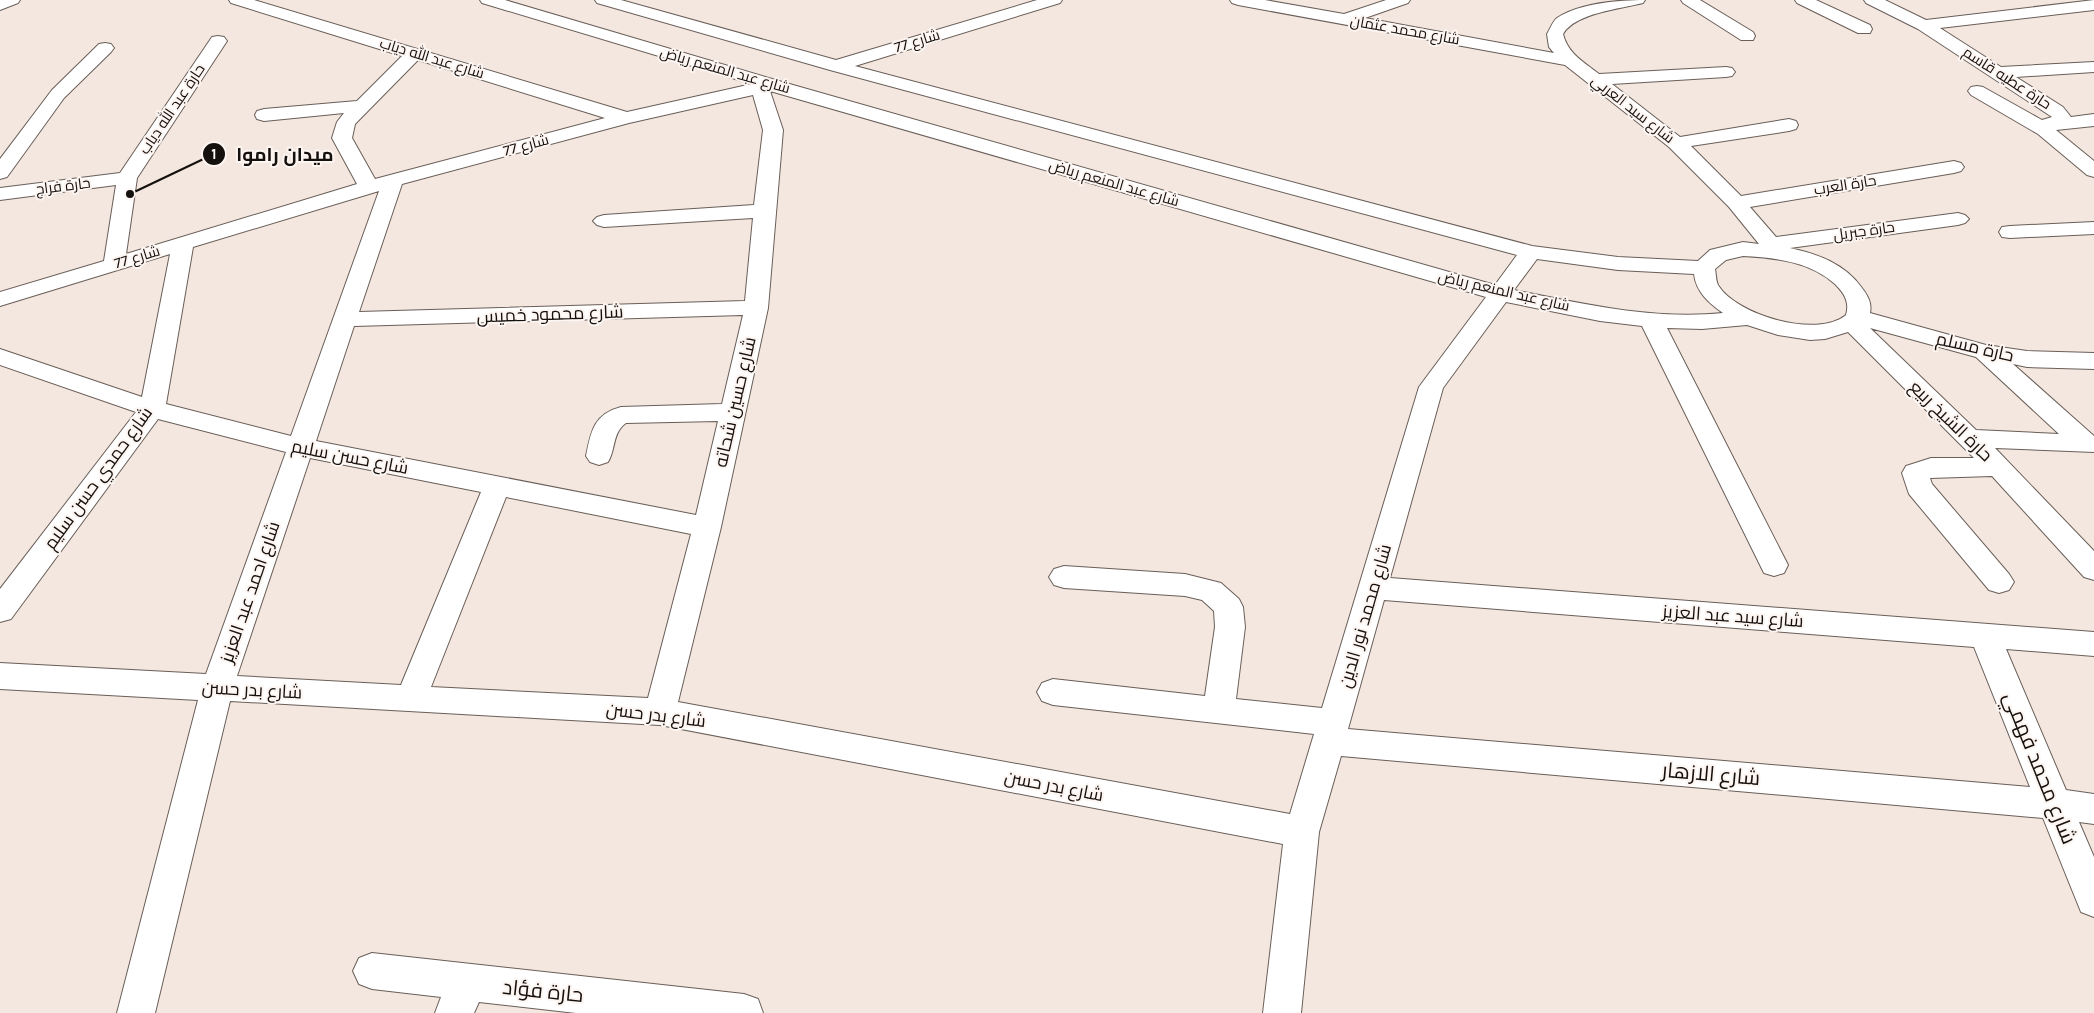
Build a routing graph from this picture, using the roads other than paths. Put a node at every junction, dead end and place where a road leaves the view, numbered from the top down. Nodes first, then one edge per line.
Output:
1 (12, 0) edge
2 (237, 0) edge
3 (488, 0) edge
4 (603, 0) edge
5 (1054, 0) edge
6 (1238, 0) edge
7 (1402, 0) edge
8 (1637, 0) edge
9 (1689, 0) edge
10 (1803, 0) edge
11 (1872, 0) edge
12 (0, 5) edge
13 (2094, 5) edge
14 (1345, 20) junction
15 (1924, 25) junction
16 (1864, 29) dead end
17 (1747, 36) dead end
18 (218, 41) dead end
19 (105, 48) dead end
20 (415, 53) junction
21 (1571, 60) junction
22 (836, 66) junction
23 (2094, 67) edge
24 (1726, 72) dead end
25 (1998, 73) junction
26 (1596, 80) junction
27 (767, 86) junction
28 (1977, 91) dead end
29 (360, 106) junction
30 (264, 115) dead end
31 (626, 118) junction
32 (2094, 120) edge
33 (1789, 125) dead end
34 (2046, 128) junction
35 (1676, 142) junction
36 (1954, 167) dead end
37 (2094, 171) edge
38 (0, 173) edge
39 (127, 178) junction
40 (381, 184) junction
41 (0, 194) edge
42 (1736, 203) junction
43 (764, 211) junction
44 (1958, 219) dead end
45 (604, 221) dead end
46 (2094, 228) edge
47 (2010, 232) dead end
48 (183, 244) junction
49 (1773, 247) junction
50 (1531, 252) junction
51 (114, 264) junction
52 (1704, 268) junction
53 (1500, 294) junction
54 (0, 299) edge
55 (756, 308) junction
56 (1748, 318) junction
57 (344, 319) junction
58 (1651, 320) junction
59 (1855, 320) junction
60 (1985, 352) junction
61 (0, 357) edge
62 (2094, 361) edge
63 (152, 409) junction
64 (733, 412) junction
65 (1969, 438) junction
66 (2090, 444) edge
67 (300, 447) junction
68 (599, 456) dead end
69 (1999, 467) junction
70 (497, 486) junction
71 (707, 527) junction
72 (1774, 565) dead end
73 (2094, 569) edge
74 (1064, 577) dead end
75 (1999, 582) dead end
76 (1373, 588) junction
77 (0, 611) edge
78 (1985, 636) junction
79 (2094, 644) edge
80 (0, 676) edge
81 (217, 688) junction
82 (1053, 692) dead end
83 (411, 698) junction
84 (1219, 711) junction
85 (660, 712) junction
86 (1331, 732) junction
87 (2054, 804) junction
88 (2094, 809) edge
89 (1302, 832) junction
90 (2094, 900) edge
91 (372, 971) dead end
92 (461, 998) edge
93 (136, 1013) edge
94 (744, 1013) edge
95 (1282, 1013) edge

1 - 12 street
2 - 20 street, شارع عبد الله دياب
3 - 27 street, شارع عبد المنعم رياض
4 - 22 street, شارع عبد المنعم رياض
5 - 22 street, شارع 77
6 - 14 street, شارع محمد عثمان
7 - 14 street
8 - 21 street, شارع سيد العربي
9 - 17 street
10 - 16 street
11 - 15 street, حارة عطيه قاسم
13 - 15 street
14 - 21 street, شارع محمد عثمان
15 - 25 street, حارة عطيه قاسم
18 - 39 street, حارة عبد الله دياب
19 - 38 street
20 - 29 street
20 - 31 street, شارع عبد الله دياب
21 - 26 street, شارع سيد العربي
22 - 27 street, شارع 77
22 - 50 street, شارع عبد المنعم رياض
23 - 25 street
24 - 26 street
25 - 34 street, حارة عطيه قاسم
26 - 35 street, شارع سيد العربي
27 - 31 street, شارع 77
27 - 43 street, شارع حسين شحاته
27 - 53 street, شارع عبد المنعم رياض
28 - 34 street
29 - 30 street
29 - 40 street
31 - 40 street, شارع 77
32 - 34 street
33 - 35 street
34 - 37 street, حارة عطيه قاسم
35 - 42 street, شارع سيد العربي
36 - 42 street, حارة العرب
39 - 41 street, حارة فراج
39 - 51 street
40 - 48 street, شارع 77
40 - 57 street, شارع احمد عبد العزيز
42 - 49 street, شارع سيد العربي
43 - 45 street
43 - 55 street, شارع حسين شحاته
44 - 49 street, حارة جبريل
46 - 47 street
48 - 51 street, شارع 77
48 - 63 street, شارع حمدي حسن سليم
49 - 52 street
49 - 59 street
50 - 52 street, شارع عبد المنعم رياض
50 - 53 street, شارع محمد نور الدين
51 - 54 street, شارع 77
52 - 56 street
53 - 58 street, شارع عبد المنعم رياض
53 - 76 street, شارع محمد نور الدين
55 - 57 street, شارع محمود خميس
55 - 64 street, شارع حسين شحاته
56 - 58 street, شارع عبد المنعم رياض
56 - 59 street
57 - 67 street, شارع احمد عبد العزيز
58 - 72 street
59 - 60 street, حارة مسلم
59 - 65 street, حارة الشيخ ربيع
60 - 62 street, حارة مسلم
60 - 66 street
61 - 63 street, شارع حسن سليم
63 - 67 street, شارع حسن سليم
63 - 77 street, شارع حمدي حسن سليم
64 - 68 street
64 - 71 street, شارع حسين شحاته
65 - 66 street
65 - 69 street, حارة الشيخ ربيع
67 - 70 street, شارع حسن سليم
67 - 81 street, شارع احمد عبد العزيز
69 - 73 street
69 - 75 street, حارة الشيخ ربيع
70 - 71 street, شارع حسن سليم
70 - 83 street
71 - 85 street, شارع حسين شحاته
74 - 84 street
76 - 78 street, شارع سيد عبد العزيز
76 - 86 street, شارع محمد نور الدين
78 - 79 street, شارع سيد عبد العزيز
78 - 87 street, شارع محمد فهمي
80 - 81 street, شارع بدر حسن
81 - 83 street, شارع بدر حسن
81 - 93 street, شارع احمد عبد العزيز
82 - 84 street, شارع الازهار
83 - 85 street, شارع بدر حسن
84 - 86 street, شارع الازهار
85 - 89 street, شارع بدر حسن
86 - 87 street, شارع الازهار
86 - 89 street, شارع محمد نور الدين
87 - 88 street, شارع الازهار
87 - 90 street, شارع محمد فهمي
89 - 95 street, شارع محمد نور الدين
91 - 92 street, حارة فؤاد
92 - 94 street, حارة فؤاد

